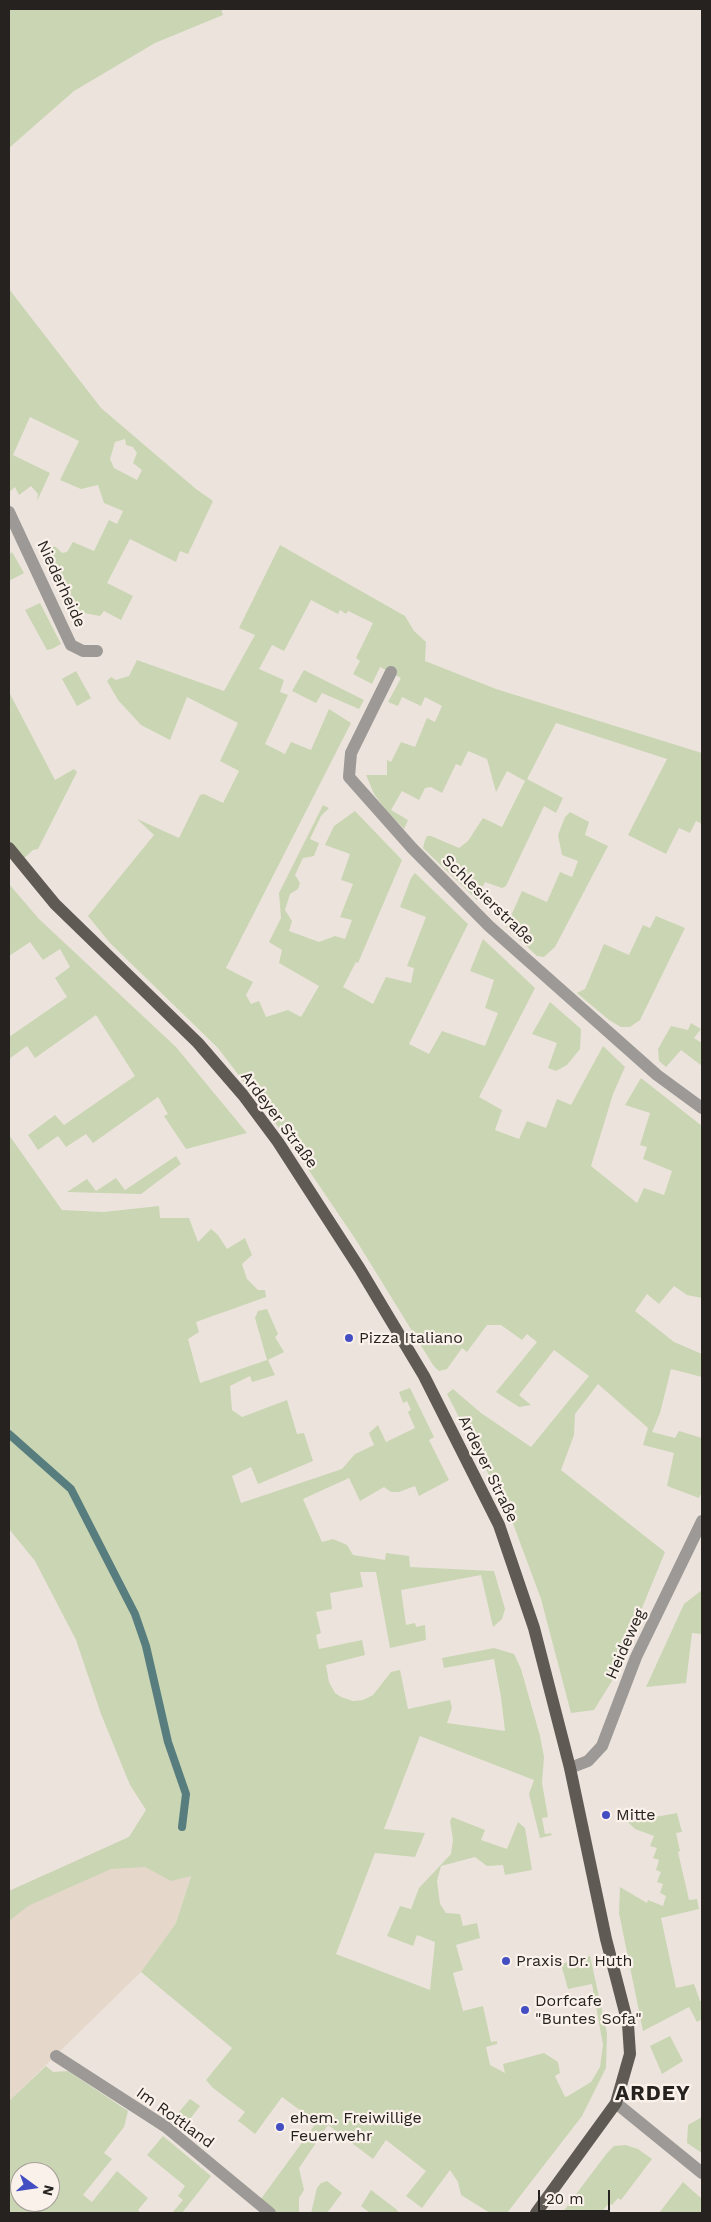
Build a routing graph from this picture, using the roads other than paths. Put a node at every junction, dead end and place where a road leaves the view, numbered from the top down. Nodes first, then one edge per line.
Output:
1 (9, 512) edge
2 (98, 651) dead end
3 (391, 672) dead end
4 (9, 848) edge
5 (702, 1108) edge
6 (702, 1521) edge
7 (697, 1544) edge
8 (570, 1768) junction
9 (56, 2056) dead end
10 (616, 2103) junction
11 (702, 2172) edge
12 (270, 2213) edge
13 (536, 2213) edge

1 - 2 street, Niederheide
3 - 5 street, Schlesierstraße
4 - 8 main road, Ardeyer Straße
6 - 7 street, Heideweg
7 - 8 street, Heideweg
8 - 10 main road, Ardeyer Straße
9 - 12 street, Im Rottland
10 - 11 street
10 - 13 main road, Ardeyer Straße

